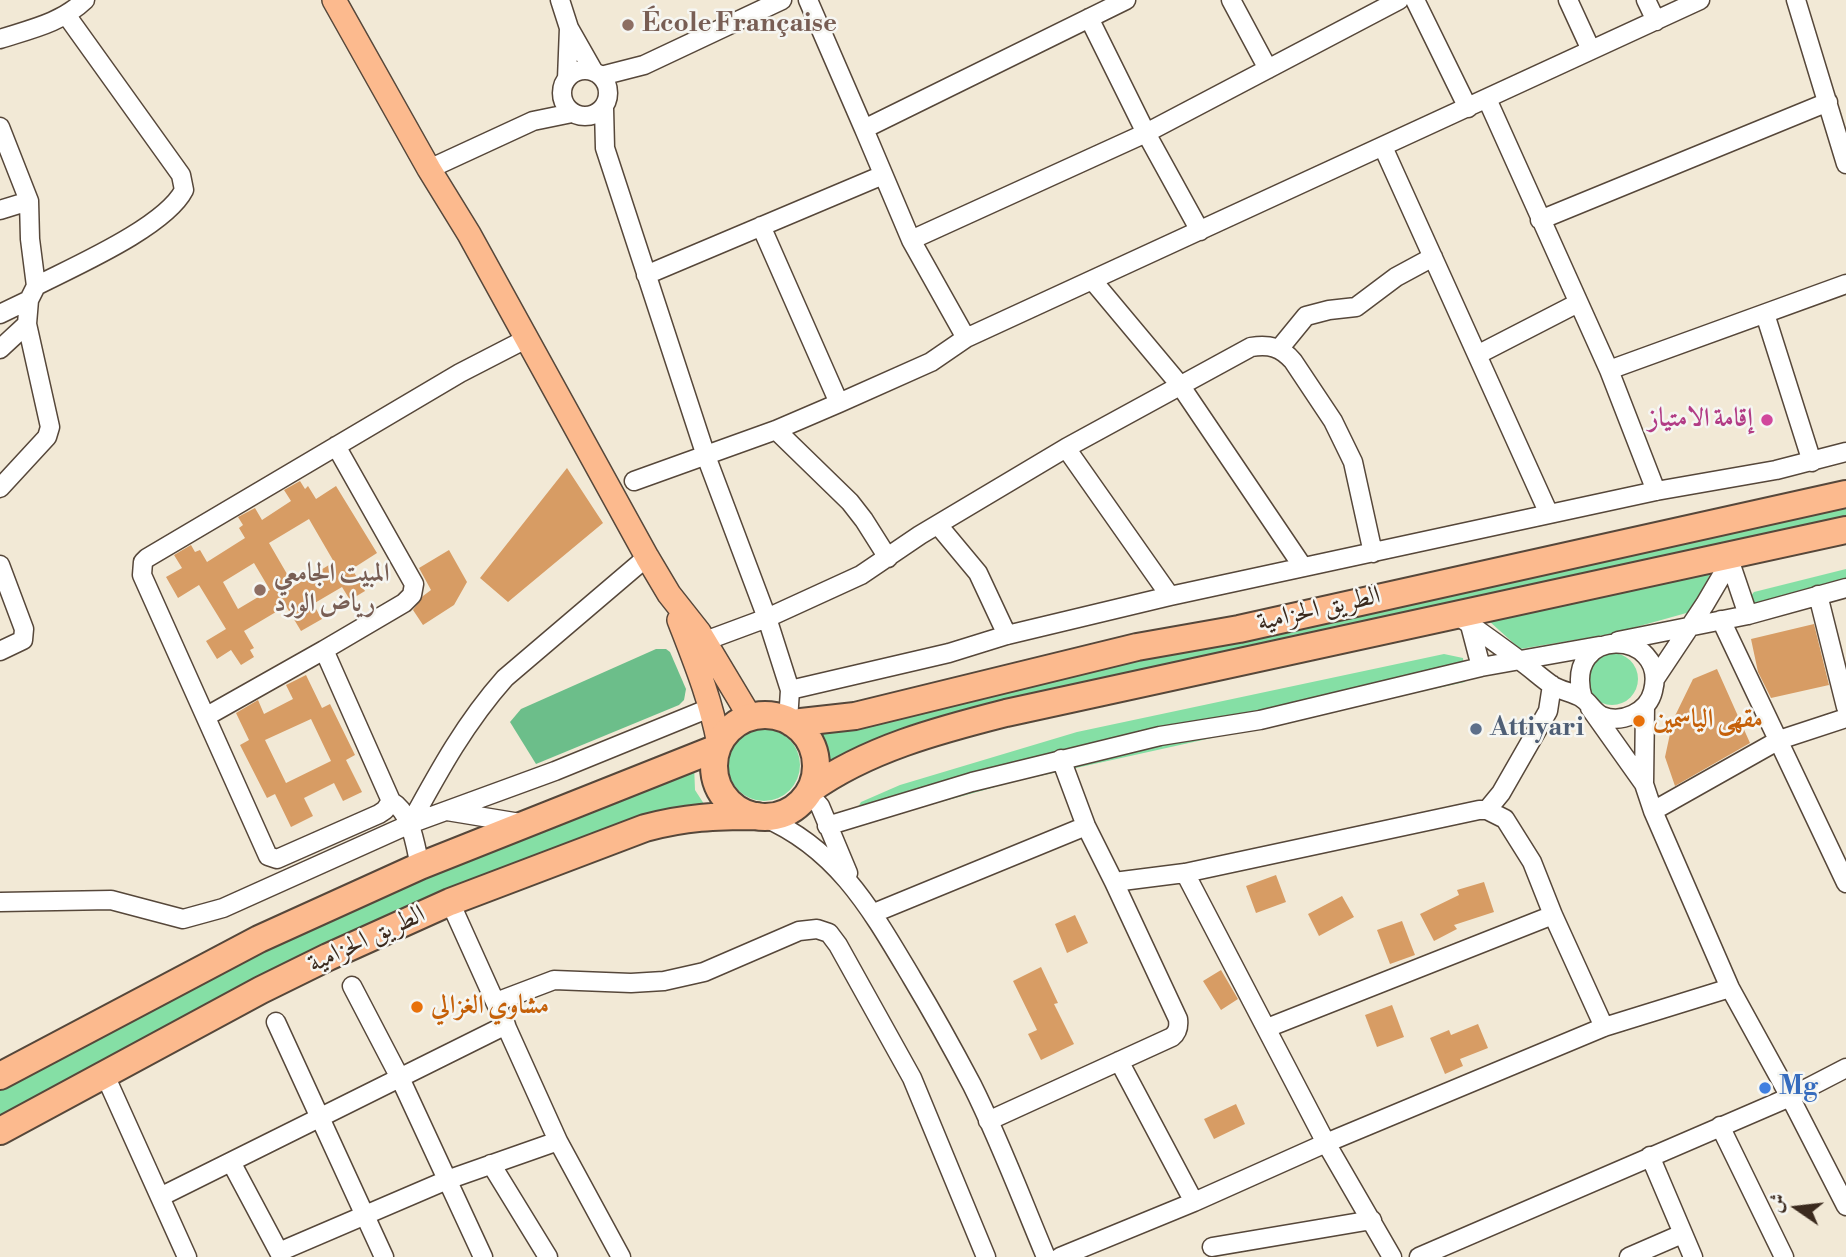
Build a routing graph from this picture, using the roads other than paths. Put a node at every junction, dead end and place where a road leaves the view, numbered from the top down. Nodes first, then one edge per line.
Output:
1 (85, 0) edge
2 (334, 0) edge
3 (560, 0) edge
4 (782, 0) edge
5 (808, 0) edge
6 (1126, 0) edge
7 (1231, 0) edge
8 (1399, 0) edge
9 (1415, 0) edge
10 (1568, 0) edge
11 (1646, 0) edge
12 (1700, 0) edge
13 (1796, 0) edge
14 (67, 16) junction
15 (1089, 18) junction
16 (1656, 21) junction
17 (569, 28) junction
18 (0, 39) edge
19 (1591, 50) junction
20 (645, 65) junction
21 (1268, 69) junction
22 (598, 74) junction
23 (564, 86) junction
24 (1487, 99) junction
25 (606, 101) junction
26 (1828, 102) junction
27 (1468, 108) junction
28 (578, 115) junction
29 (533, 121) junction
30 (0, 127) edge
31 (864, 128) junction
32 (1146, 133) junction
33 (1383, 147) junction
34 (605, 148) junction
35 (1846, 164) edge
36 (429, 169) junction
37 (883, 175) junction
38 (29, 201) junction
39 (0, 210) edge
40 (1541, 220) junction
41 (761, 226) junction
42 (1200, 231) junction
43 (911, 240) junction
44 (1433, 257) junction
45 (646, 275) junction
46 (1093, 281) junction
47 (1846, 284) edge
48 (33, 293) junction
49 (1578, 303) junction
50 (0, 314) edge
51 (1765, 314) junction
52 (27, 324) junction
53 (966, 338) junction
54 (526, 339) junction
55 (0, 349) edge
56 (1279, 349) junction
57 (1477, 355) junction
58 (1609, 370) junction
59 (1180, 385) junction
60 (839, 403) junction
61 (776, 430) junction
62 (336, 446) junction
63 (1066, 448) junction
64 (1846, 452) edge
65 (706, 456) junction
66 (1812, 462) junction
67 (635, 481) dead end
68 (0, 488) edge
69 (1656, 491) junction
70 (1846, 494) edge
71 (1549, 514) junction
72 (938, 525) junction
73 (1846, 530) edge
74 (1373, 553) junction
75 (647, 557) junction
76 (888, 558) junction
77 (1732, 558) junction
78 (0, 565) edge
79 (1303, 567) junction
80 (1846, 588) edge
81 (669, 594) junction
82 (1170, 596) junction
83 (1818, 596) junction
84 (1748, 615) junction
85 (767, 618) junction
86 (1464, 620) junction
87 (1721, 620) junction
88 (1690, 627) junction
89 (1007, 635) junction
90 (705, 641) junction
91 (1607, 644) junction
92 (324, 650) junction
93 (0, 651) edge
94 (1519, 659) junction
95 (1481, 667) junction
96 (1655, 679) junction
97 (1552, 685) junction
98 (790, 690) junction
99 (1586, 703) junction
100 (1846, 706) edge
101 (712, 707) junction
102 (1645, 707) junction
103 (207, 716) junction
104 (750, 717) junction
105 (1846, 718) edge
106 (790, 722) junction
107 (1779, 740) junction
108 (718, 746) junction
109 (1061, 759) junction
110 (1644, 784) junction
111 (809, 791) junction
112 (391, 801) junction
113 (1486, 810) junction
114 (447, 811) junction
115 (1653, 811) junction
116 (760, 817) junction
117 (410, 824) junction
118 (527, 824) junction
119 (827, 826) junction
120 (1086, 826) junction
121 (420, 866) junction
122 (1185, 873) junction
123 (1114, 883) junction
124 (1846, 883) edge
125 (853, 885) junction
126 (0, 902) edge
127 (450, 902) junction
128 (874, 913) junction
129 (1553, 915) junction
130 (352, 986) dead end
131 (1730, 988) junction
132 (496, 1002) junction
133 (276, 1021) dead end
134 (506, 1025) junction
135 (1604, 1027) junction
136 (1267, 1028) junction
137 (1119, 1060) junction
138 (1846, 1068) edge
139 (104, 1073) junction
140 (0, 1076) edge
141 (400, 1078) junction
142 (1790, 1097) junction
143 (320, 1118) junction
144 (988, 1121) junction
145 (1720, 1126) junction
146 (0, 1131) edge
147 (558, 1141) junction
148 (1326, 1143) junction
149 (1650, 1156) junction
150 (231, 1162) junction
151 (491, 1164) junction
152 (447, 1180) junction
153 (160, 1198) junction
154 (1194, 1202) junction
155 (1846, 1206) edge
156 (365, 1215) junction
157 (1372, 1220) junction
158 (1682, 1234) junction
159 (1212, 1247) dead end
160 (277, 1256) edge
161 (187, 1257) edge
162 (384, 1257) edge
163 (483, 1257) edge
164 (548, 1257) edge
165 (621, 1257) edge
166 (986, 1257) edge
167 (1046, 1257) edge
168 (1060, 1257) edge
169 (1392, 1257) edge
170 (1419, 1257) edge
171 (1629, 1257) edge
172 (1693, 1257) edge
173 (1784, 1257) edge

1 - 14 street
2 - 36 main road
3 - 17 street
4 - 20 street
5 - 31 street
6 - 15 street
7 - 21 street
8 - 21 street
9 - 27 street
10 - 19 street
11 - 16 street
12 - 16 street
13 - 26 street
14 - 18 street
14 - 48 street
15 - 31 street
15 - 32 street
16 - 19 street
17 - 22 street
17 - 23 street
19 - 24 street
20 - 22 street
20 - 25 street
21 - 32 street
22 - 23 street
22 - 25 street
23 - 28 street
23 - 29 street
24 - 27 street
24 - 40 street
25 - 28 street
25 - 34 street
26 - 35 street
26 - 40 street
27 - 33 street
28 - 29 street
28 - 34 street
29 - 36 street
30 - 38 street
31 - 37 street
32 - 42 street
32 - 43 street
33 - 42 street
33 - 44 street
34 - 45 street
36 - 54 main road
37 - 41 street
37 - 43 street
38 - 39 street
38 - 48 street
40 - 49 street
41 - 45 street
41 - 60 street
42 - 46 street
43 - 53 street
44 - 56 street
44 - 57 street
45 - 65 street
46 - 53 street
46 - 59 street
47 - 51 street
48 - 50 street
48 - 52 street
49 - 57 street
49 - 58 street
51 - 58 street
51 - 66 street
52 - 55 street
52 - 68 street
53 - 60 street
54 - 62 street
54 - 75 main road
56 - 59 street
56 - 74 street
57 - 71 street
58 - 69 street
59 - 63 street
59 - 79 street
60 - 61 street
61 - 65 street
61 - 76 street
62 - 92 street
62 - 103 street
63 - 72 street
63 - 82 street
64 - 66 street
65 - 67 street
65 - 85 street
66 - 69 street
69 - 71 street
70 - 106 highway, الطريق الحزامية
71 - 74 street
72 - 76 street
72 - 89 street
73 - 77 highway, الطريق الحزامية
74 - 79 street
75 - 81 main road
75 - 117 street
76 - 85 street
77 - 84 street
77 - 86 highway, الطريق الحزامية
77 - 88 street
78 - 93 street
79 - 82 street
80 - 83 street
81 - 90 main road
81 - 101 main road
82 - 89 street
83 - 84 street
83 - 100 street
84 - 87 street
85 - 90 street
85 - 98 street
86 - 94 street
86 - 95 street
86 - 111 highway, الطريق الحزامية
87 - 88 street
87 - 107 street
88 - 91 street
88 - 96 street
89 - 98 street
90 - 104 main road
91 - 94 street
91 - 96 street
91 - 99 street
92 - 103 street
92 - 112 street
94 - 95 street
94 - 97 street
95 - 109 street
96 - 102 street
97 - 99 street
97 - 113 street
98 - 106 street
99 - 102 street
99 - 110 street
101 - 108 main road
101 - 114 street
102 - 110 street
103 - 112 street
104 - 106 highway, الطريق الحزامية
104 - 108 highway, الطريق الحزامية
105 - 107 street
106 - 111 highway
107 - 115 street
107 - 124 street
108 - 116 highway
108 - 118 highway, الطريق الحزامية
109 - 119 street
109 - 120 street
110 - 115 street
111 - 116 highway, الطريق الحزامية
111 - 119 street
112 - 117 street
113 - 122 street
113 - 129 street
114 - 117 street
114 - 118 street
115 - 131 street
116 - 125 street
116 - 127 highway, الطريق الحزامية
117 - 121 street
117 - 126 street
118 - 121 highway, الطريق الحزامية
119 - 125 street
120 - 123 street
120 - 128 street
121 - 140 highway, الطريق الحزامية
122 - 123 street
122 - 136 street
123 - 137 street
125 - 128 street
127 - 132 street
127 - 139 highway, الطريق الحزامية
128 - 144 street
129 - 135 street
129 - 136 street
130 - 141 street
131 - 135 street
131 - 142 street
132 - 134 street
132 - 166 street
133 - 143 street
134 - 141 street
134 - 147 street
135 - 148 street
136 - 148 street
137 - 144 street
137 - 154 street
138 - 142 street
139 - 146 highway, الطريق الحزامية
139 - 153 street
141 - 143 street
141 - 152 street
142 - 145 street
142 - 155 street
143 - 150 street
143 - 156 street
144 - 167 street
145 - 149 street
145 - 173 street
147 - 151 street
147 - 165 street
148 - 154 street
148 - 157 street
149 - 158 street
149 - 170 street
150 - 153 street
150 - 160 street
151 - 152 street
151 - 164 street
152 - 156 street
152 - 163 street
153 - 161 street
154 - 168 street
156 - 160 street
156 - 162 street
157 - 159 street
157 - 169 street
158 - 171 street
158 - 172 street

